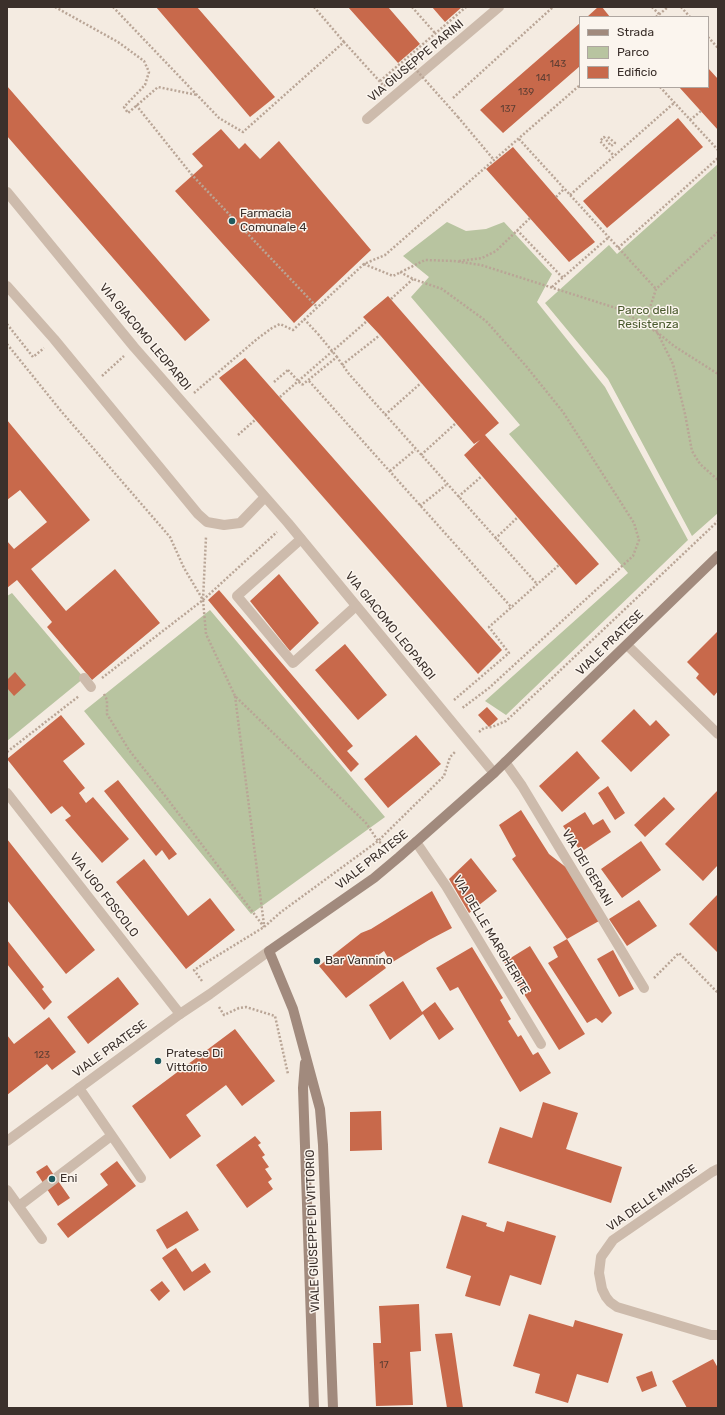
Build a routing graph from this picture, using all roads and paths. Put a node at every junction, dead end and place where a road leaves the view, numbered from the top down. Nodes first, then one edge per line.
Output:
1 (55, 7) edge
2 (113, 7) edge
3 (314, 7) edge
4 (412, 7) edge
5 (466, 7) edge
6 (499, 7) edge
7 (553, 7) edge
8 (652, 7) edge
9 (668, 7) edge
10 (681, 7) edge
11 (659, 14) joint
12 (689, 16) edge
13 (435, 33) junction
14 (709, 38) edge
15 (344, 42) junction
16 (718, 48) edge
17 (380, 81) junction
18 (579, 86) edge
19 (661, 88) edge
20 (198, 96) junction
21 (453, 98) dead end
22 (674, 103) junction
23 (136, 105) junction
24 (701, 111) dead end
25 (367, 119) dead end
26 (690, 120) junction
27 (608, 137) dead end
28 (519, 138) junction
29 (718, 150) edge
30 (614, 156) junction
31 (718, 158) edge
32 (494, 160) junction
33 (564, 189) junction
34 (7, 192) edge
35 (570, 195) junction
36 (556, 197) dead end
37 (530, 218) dead end
38 (517, 230) junction
39 (718, 232) edge
40 (609, 237) junction
41 (618, 248) junction
42 (454, 261) junction
43 (364, 264) junction
44 (400, 272) junction
45 (563, 278) junction
46 (414, 279) junction
47 (7, 286) edge
48 (552, 288) junction
49 (656, 289) junction
50 (391, 299) dead end
51 (317, 307) junction
52 (304, 319) junction
53 (367, 321) dead end
54 (7, 324) edge
55 (658, 333) junction
56 (380, 335) dead end
57 (54, 339) junction
58 (7, 344) edge
59 (134, 346) junction
60 (337, 356) junction
61 (342, 365) junction
62 (718, 374) edge
63 (309, 381) junction
64 (274, 382) dead end
65 (421, 382) dead end
66 (93, 385) junction
67 (178, 396) junction
68 (280, 397) dead end
69 (385, 415) junction
70 (255, 420) dead end
71 (456, 423) dead end
72 (238, 435) dead end
73 (416, 450) junction
74 (421, 455) junction
75 (390, 471) junction
76 (714, 475) junction
77 (718, 475) edge
78 (482, 476) dead end
79 (718, 480) edge
80 (446, 485) junction
81 (265, 497) junction
82 (458, 497) junction
83 (420, 506) junction
84 (518, 517) dead end
85 (718, 521) edge
86 (208, 522) junction
87 (288, 522) junction
88 (301, 539) junction
89 (495, 539) junction
90 (718, 556) edge
91 (559, 565) dead end
92 (537, 584) junction
93 (203, 600) junction
94 (356, 606) junction
95 (512, 608) junction
96 (627, 646) junction
97 (84, 678) dead end
98 (94, 684) junction
99 (235, 696) junction
100 (454, 700) dead end
101 (449, 719) junction
102 (484, 728) dead end
103 (718, 734) edge
104 (7, 752) edge
105 (450, 757) dead end
106 (505, 762) junction
107 (494, 773) junction
108 (7, 793) edge
109 (378, 841) junction
110 (416, 842) junction
111 (399, 857) junction
112 (264, 926) junction
113 (270, 951) junction
114 (194, 970) dead end
115 (644, 988) joint
116 (718, 992) edge
117 (180, 1014) junction
118 (224, 1015) dead end
119 (541, 1044) dead end
120 (306, 1055) junction
121 (289, 1080) dead end
122 (79, 1088) junction
123 (112, 1136) junction
124 (7, 1141) edge
125 (718, 1169) edge
126 (141, 1178) dead end
127 (7, 1190) edge
128 (19, 1206) junction
129 (42, 1240) dead end
130 (718, 1335) edge
131 (314, 1408) edge
132 (334, 1408) edge

1 - 23 path
2 - 20 path
3 - 15 path
4 - 13 path
5 - 13 path
6 - 25 street, VIA GIUSEPPE PARINI
7 - 21 path
8 - 11 path
9 - 11 path
10 - 12 path
13 - 17 path
14 - 16 path
15 - 17 path
15 - 20 path
17 - 32 path, bridge
18 - 28 path
19 - 22 path
20 - 23 path
22 - 26 path
22 - 30 path
23 - 51 path
24 - 26 path
26 - 29 path
27 - 30 path
28 - 32 path
28 - 33 path
30 - 35 path
31 - 41 path
32 - 43 path
33 - 35 path
33 - 36 path
34 - 59 street, VIA GIACOMO LEOPARDI
35 - 40 path
37 - 38 path
38 - 42 path
38 - 45 path
39 - 49 path
40 - 41 path
40 - 45 path
41 - 49 path
42 - 44 path
42 - 48 path
43 - 44 path
43 - 51 path
44 - 46 path
45 - 48 path
46 - 50 path
46 - 101 path
47 - 57 street
48 - 55 path
49 - 55 path
51 - 52 path
52 - 60 path, bridge
52 - 67 path
53 - 68 path
54 - 57 path
55 - 62 path
55 - 76 path
56 - 61 path
57 - 66 street
58 - 93 path
59 - 66 path
59 - 67 street, VIA GIACOMO LEOPARDI
60 - 61 path
60 - 63 path
61 - 69 path
63 - 64 path, bridge
63 - 75 path
65 - 69 path
66 - 86 street
67 - 81 street, VIA GIACOMO LEOPARDI
69 - 73 path
70 - 72 path
71 - 74 path
73 - 74 path
73 - 75 path
74 - 80 path
75 - 83 path
76 - 77 path
76 - 79 path
78 - 82 path
80 - 82 path
80 - 83 path
81 - 86 street
81 - 87 street, VIA GIACOMO LEOPARDI
82 - 89 path
83 - 95 path
84 - 89 path
85 - 102 path
86 - 93 path
87 - 88 street, VIA GIACOMO LEOPARDI
87 - 93 path
88 - 94 street, VIA GIACOMO LEOPARDI
88 - 94 street
89 - 92 path
90 - 96 main road, VIALE PRATESE
91 - 92 path
92 - 95 path
93 - 98 path
93 - 99 path
94 - 101 street, VIA GIACOMO LEOPARDI
95 - 100 path
96 - 103 street
96 - 106 main road, VIALE PRATESE
97 - 98 street
98 - 104 path
98 - 112 path
99 - 109 path
99 - 112 path
101 - 107 street, VIA GIACOMO LEOPARDI
105 - 109 path
106 - 107 main road, VIALE PRATESE
106 - 115 street, VIA DEI GERANI
107 - 110 main road, VIALE PRATESE
108 - 117 street, VIA UGO FOSCOLO
109 - 111 path
109 - 112 path
110 - 111 main road, VIALE PRATESE
110 - 119 street, VIA DELLE MARGHERITE
111 - 113 main road, VIALE PRATESE
112 - 114 path
113 - 117 street, VIALE PRATESE
113 - 120 main road, VIALE GIUSEPPE DI VITTORIO
115 - 116 path
117 - 122 street, VIALE PRATESE
118 - 121 path
120 - 131 main road, VIALE GIUSEPPE DI VITTORIO
120 - 132 main road, VIALE GIUSEPPE DI VITTORIO
122 - 123 street
122 - 124 street, VIALE PRATESE
123 - 126 street
123 - 128 street
125 - 130 street, VIA DELLE MIMOSE
127 - 128 street
128 - 129 street

